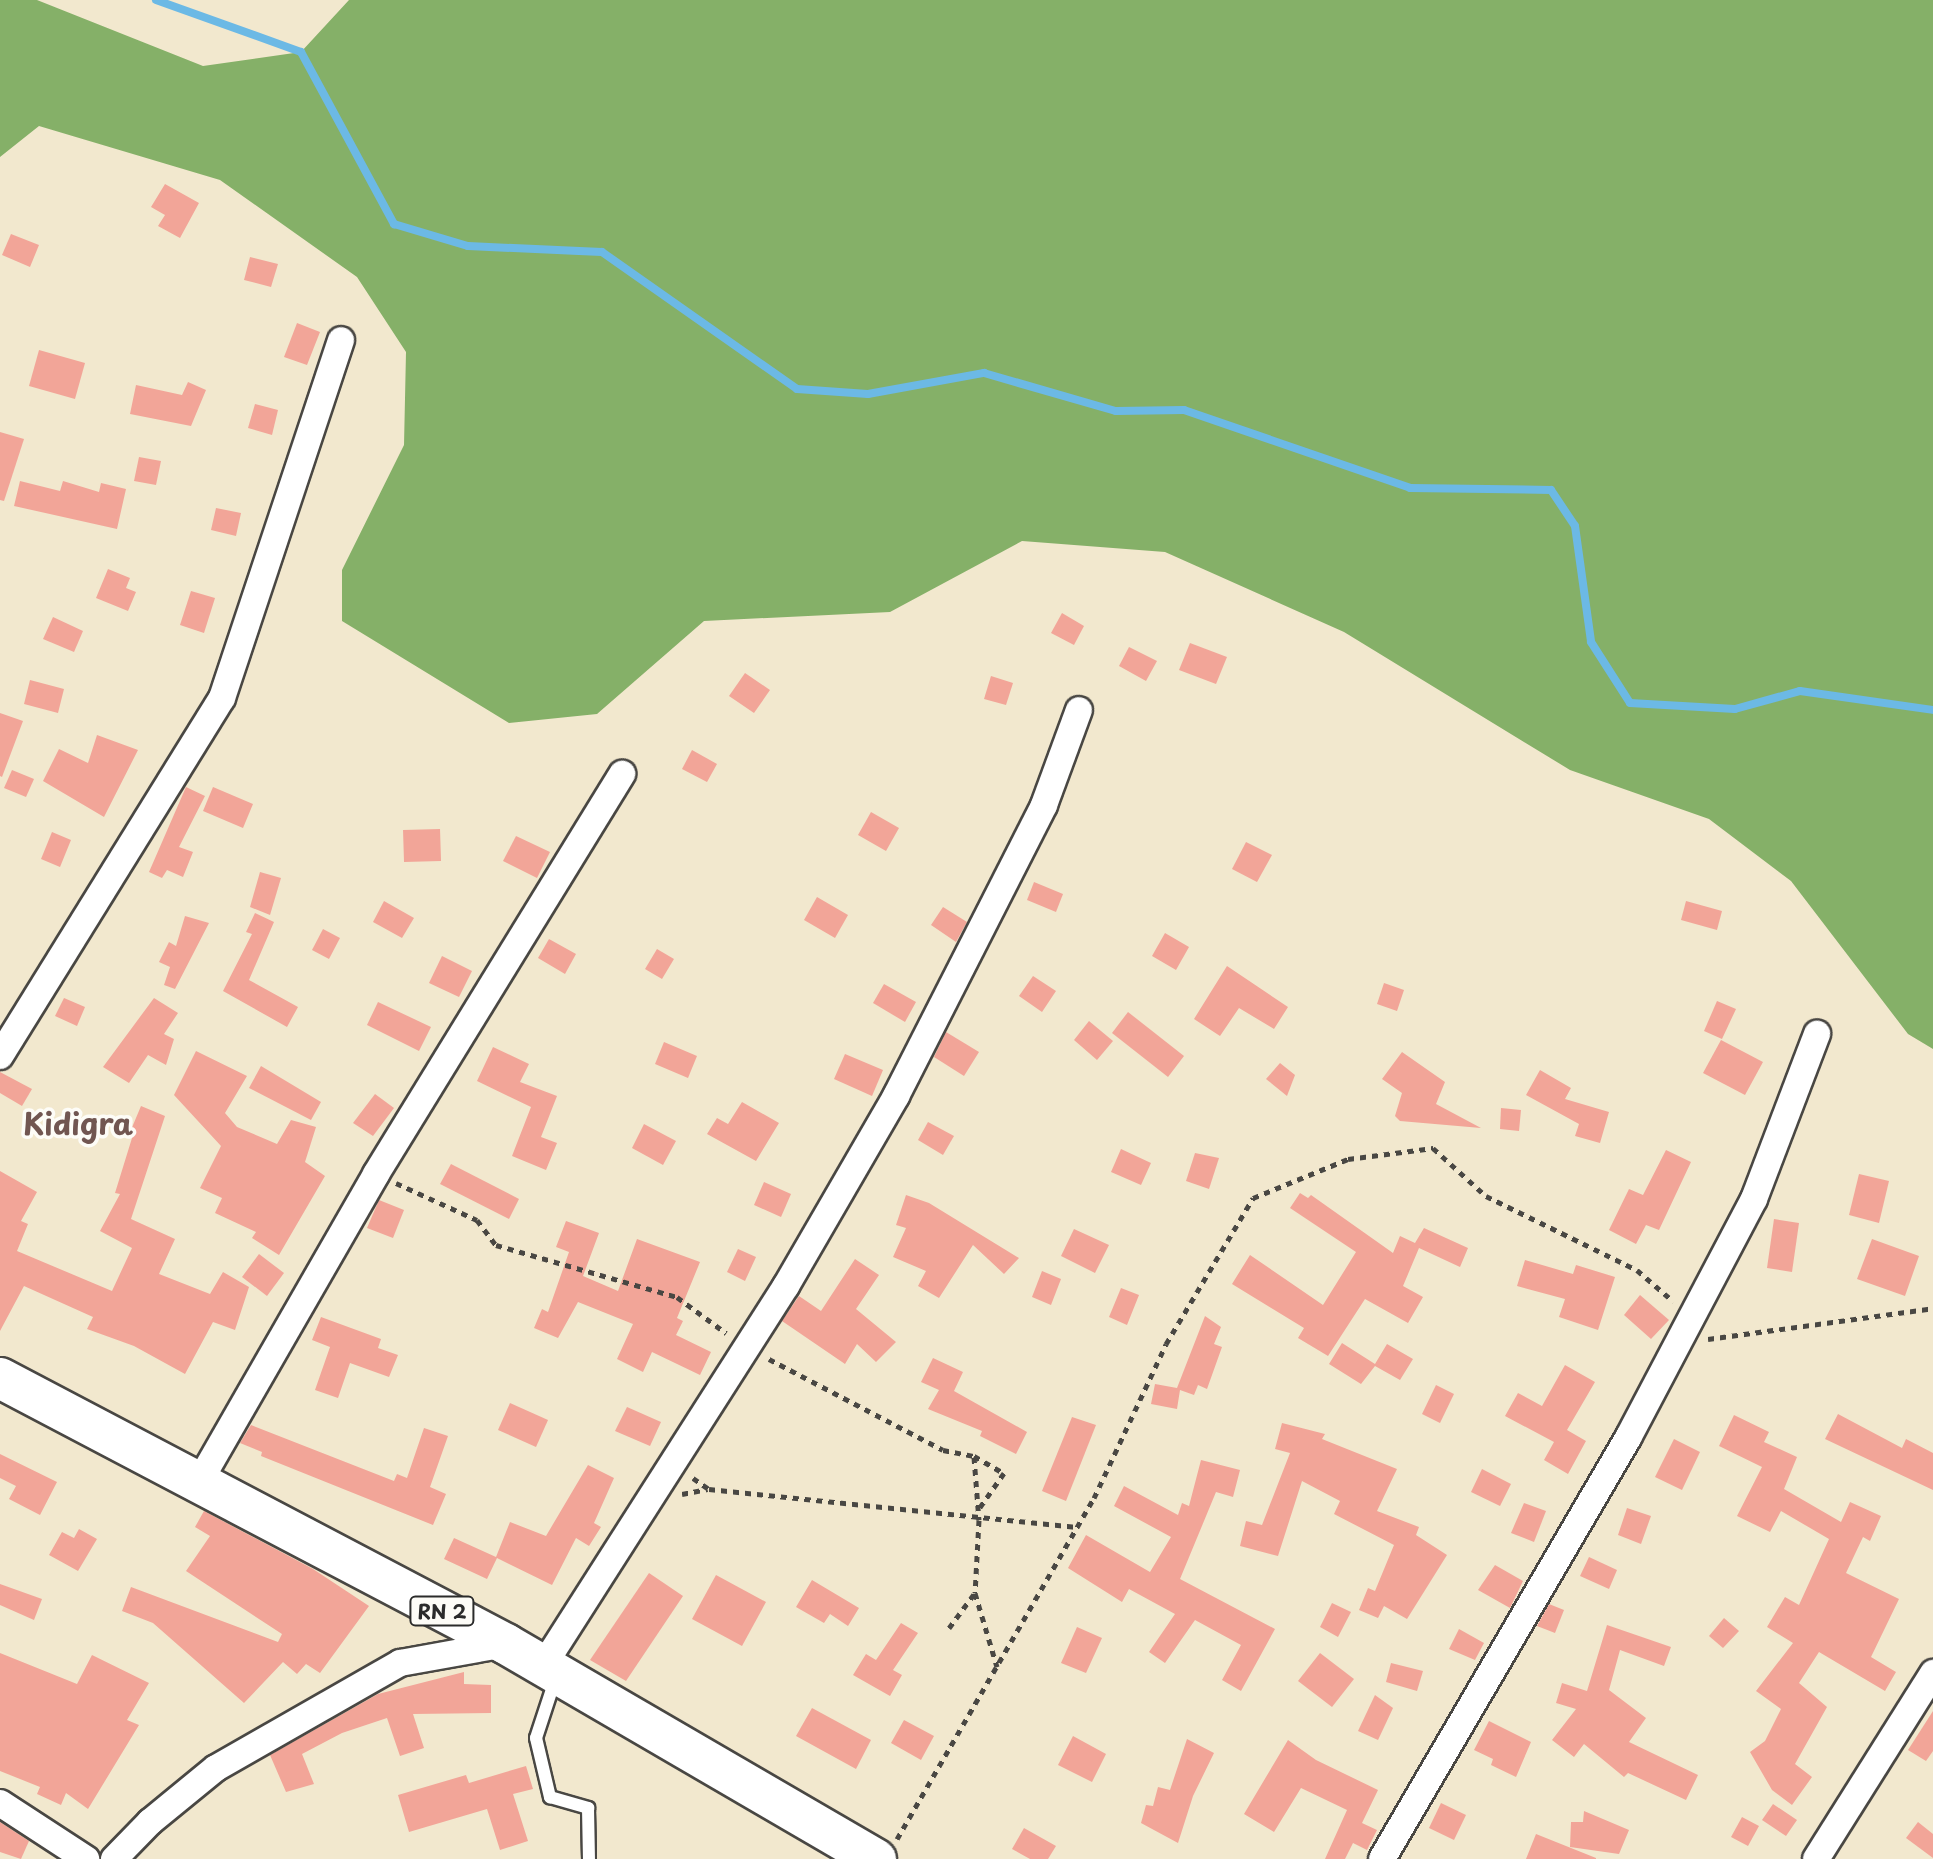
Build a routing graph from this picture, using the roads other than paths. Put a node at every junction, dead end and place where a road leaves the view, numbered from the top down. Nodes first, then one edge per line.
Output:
1 (341, 340) dead end
2 (1079, 710) dead end
3 (622, 774) dead end
4 (1817, 1034) dead end
5 (0, 1056) edge
6 (0, 1378) edge
7 (198, 1484) junction
8 (506, 1644) junction
9 (550, 1670) junction
10 (1933, 1673) edge
11 (0, 1803) edge
12 (885, 1852) edge
13 (86, 1859) edge
14 (114, 1859) edge
15 (589, 1859) edge
16 (1382, 1859) edge
17 (1816, 1859) edge

1 - 5 street
2 - 9 street
3 - 7 street
4 - 16 street
6 - 7 main road, RN 2
7 - 8 main road, RN 2
8 - 9 main road, RN 2
8 - 14 street
9 - 12 main road, RN 2
9 - 15 lane
10 - 17 street
11 - 13 street

